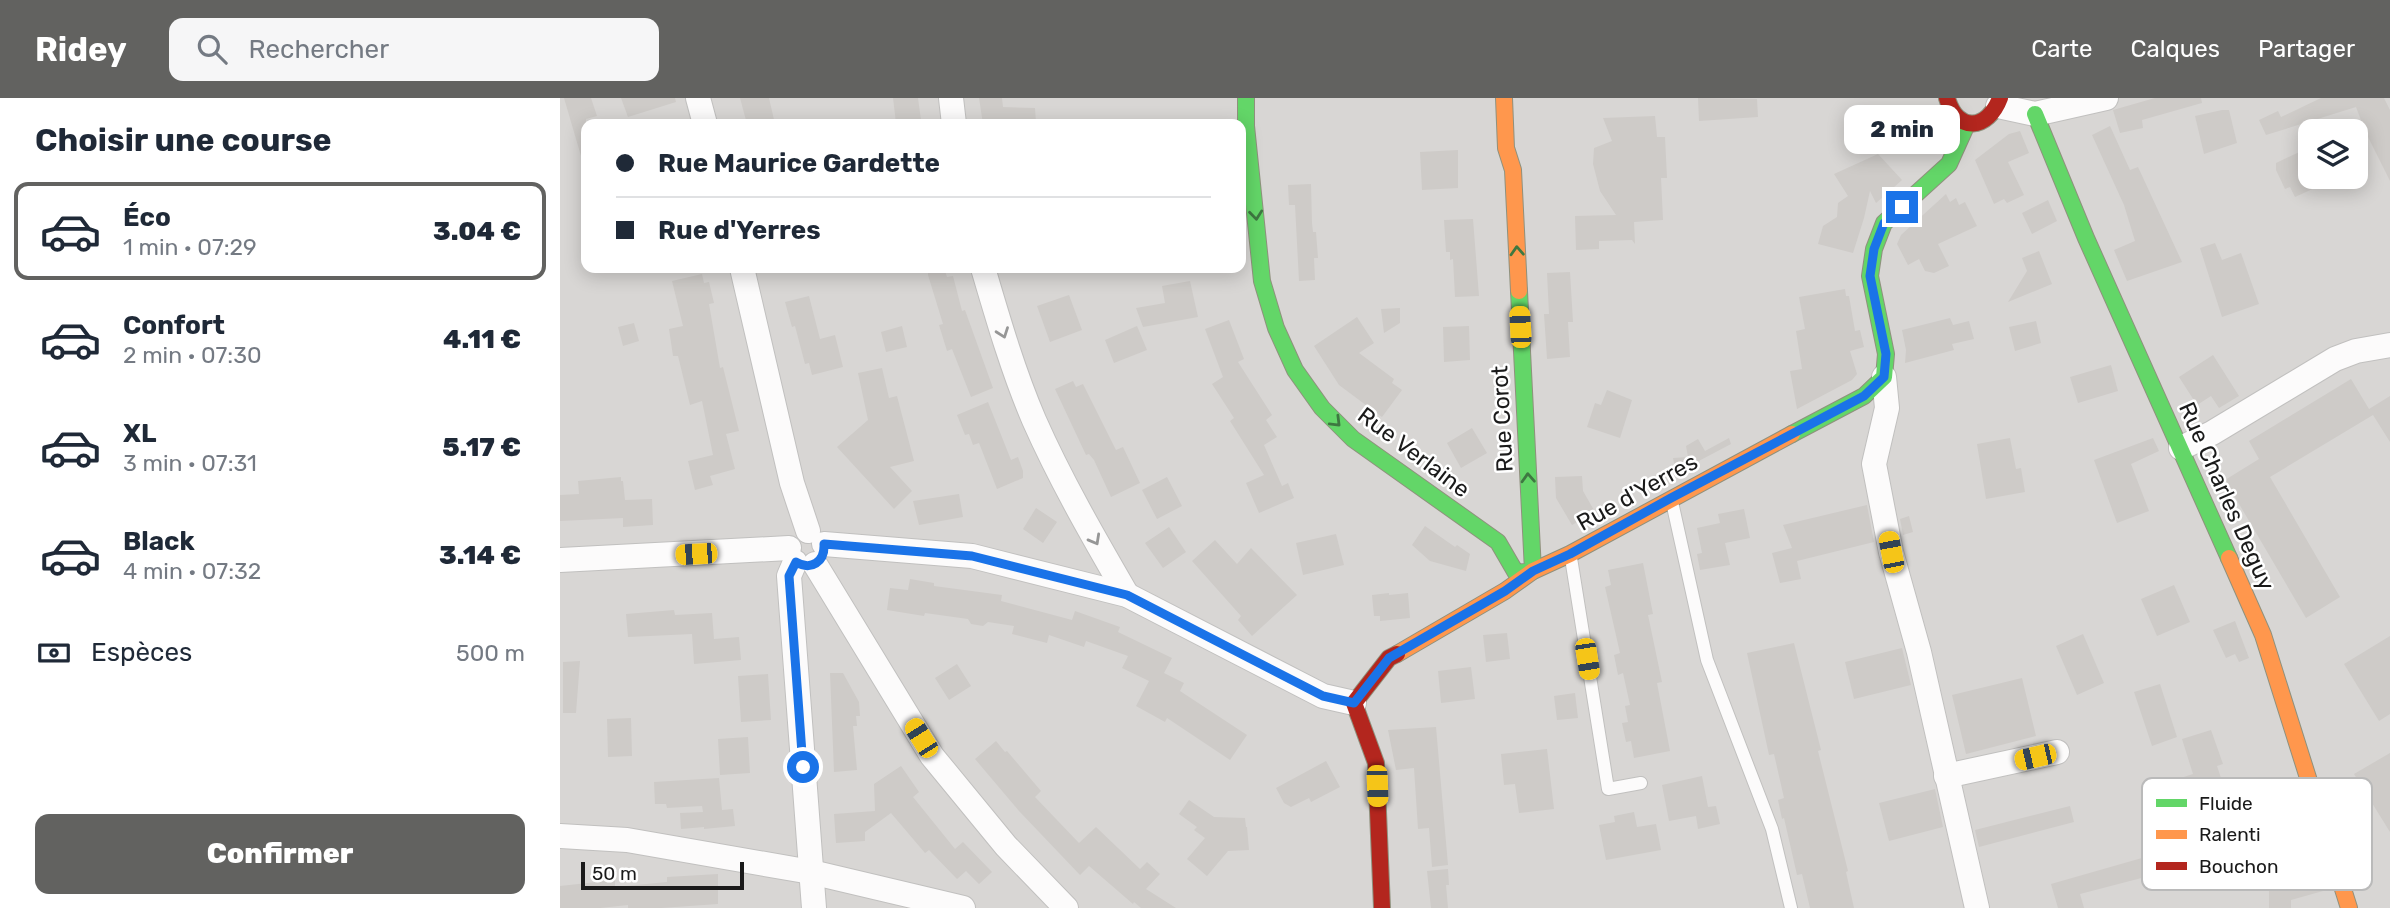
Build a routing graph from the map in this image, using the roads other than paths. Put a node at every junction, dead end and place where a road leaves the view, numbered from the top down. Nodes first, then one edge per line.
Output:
1 (698, 98) edge
2 (951, 98) edge
3 (1246, 98) edge
4 (1504, 98) edge
5 (1947, 98) edge
6 (2106, 98) edge
7 (1999, 102) edge
8 (2035, 114) junction
9 (704, 119) edge
10 (953, 119) edge
11 (1967, 124) junction
12 (743, 273) edge
13 (984, 273) edge
14 (2390, 345) edge
15 (1884, 377) junction
16 (2181, 448) junction
17 (1671, 498) junction
18 (1530, 526) junction
19 (1498, 542) junction
20 (806, 550) junction
21 (1570, 554) junction
22 (560, 560) edge
23 (1533, 571) junction
24 (1127, 595) junction
25 (1354, 703) junction
26 (2057, 752) dead end
27 (1946, 776) junction
28 (2308, 778) edge
29 (1641, 783) dead end
30 (560, 836) edge
31 (811, 872) junction
32 (2343, 890) edge
33 (814, 908) edge
34 (963, 908) edge
35 (1066, 908) edge
36 (1382, 908) edge
37 (1791, 908) edge
38 (1978, 908) edge
39 (2349, 908) edge

1 - 9 street
2 - 10 street
3 -> 19 street, Rue Verlaine
18 -> 4 street, Rue Corot
5 - 11 street
6 - 8 street
7 - 8 street
7 - 11 street
8 - 16 street, Rue Charles Deguy
11 - 15 street
12 - 20 street
13 -> 24 street
14 - 16 street
15 - 17 street, Rue d'Yerres
15 - 27 street
16 - 28 street, Rue Charles Deguy
17 - 21 street, Rue d'Yerres
17 - 37 lane
18 - 19 street
18 - 23 street, Rue Corot
19 - 23 street, Rue Verlaine
20 - 22 street
20 - 24 street
20 - 31 street
20 - 35 street
21 - 23 street, Rue d'Yerres
21 - 29 lane
23 - 25 street, Rue d'Yerres
24 - 25 street
25 - 36 street
26 - 27 street
27 - 38 street
30 - 31 street
31 - 33 street
31 - 34 street
32 - 39 street, Rue Charles Deguy

